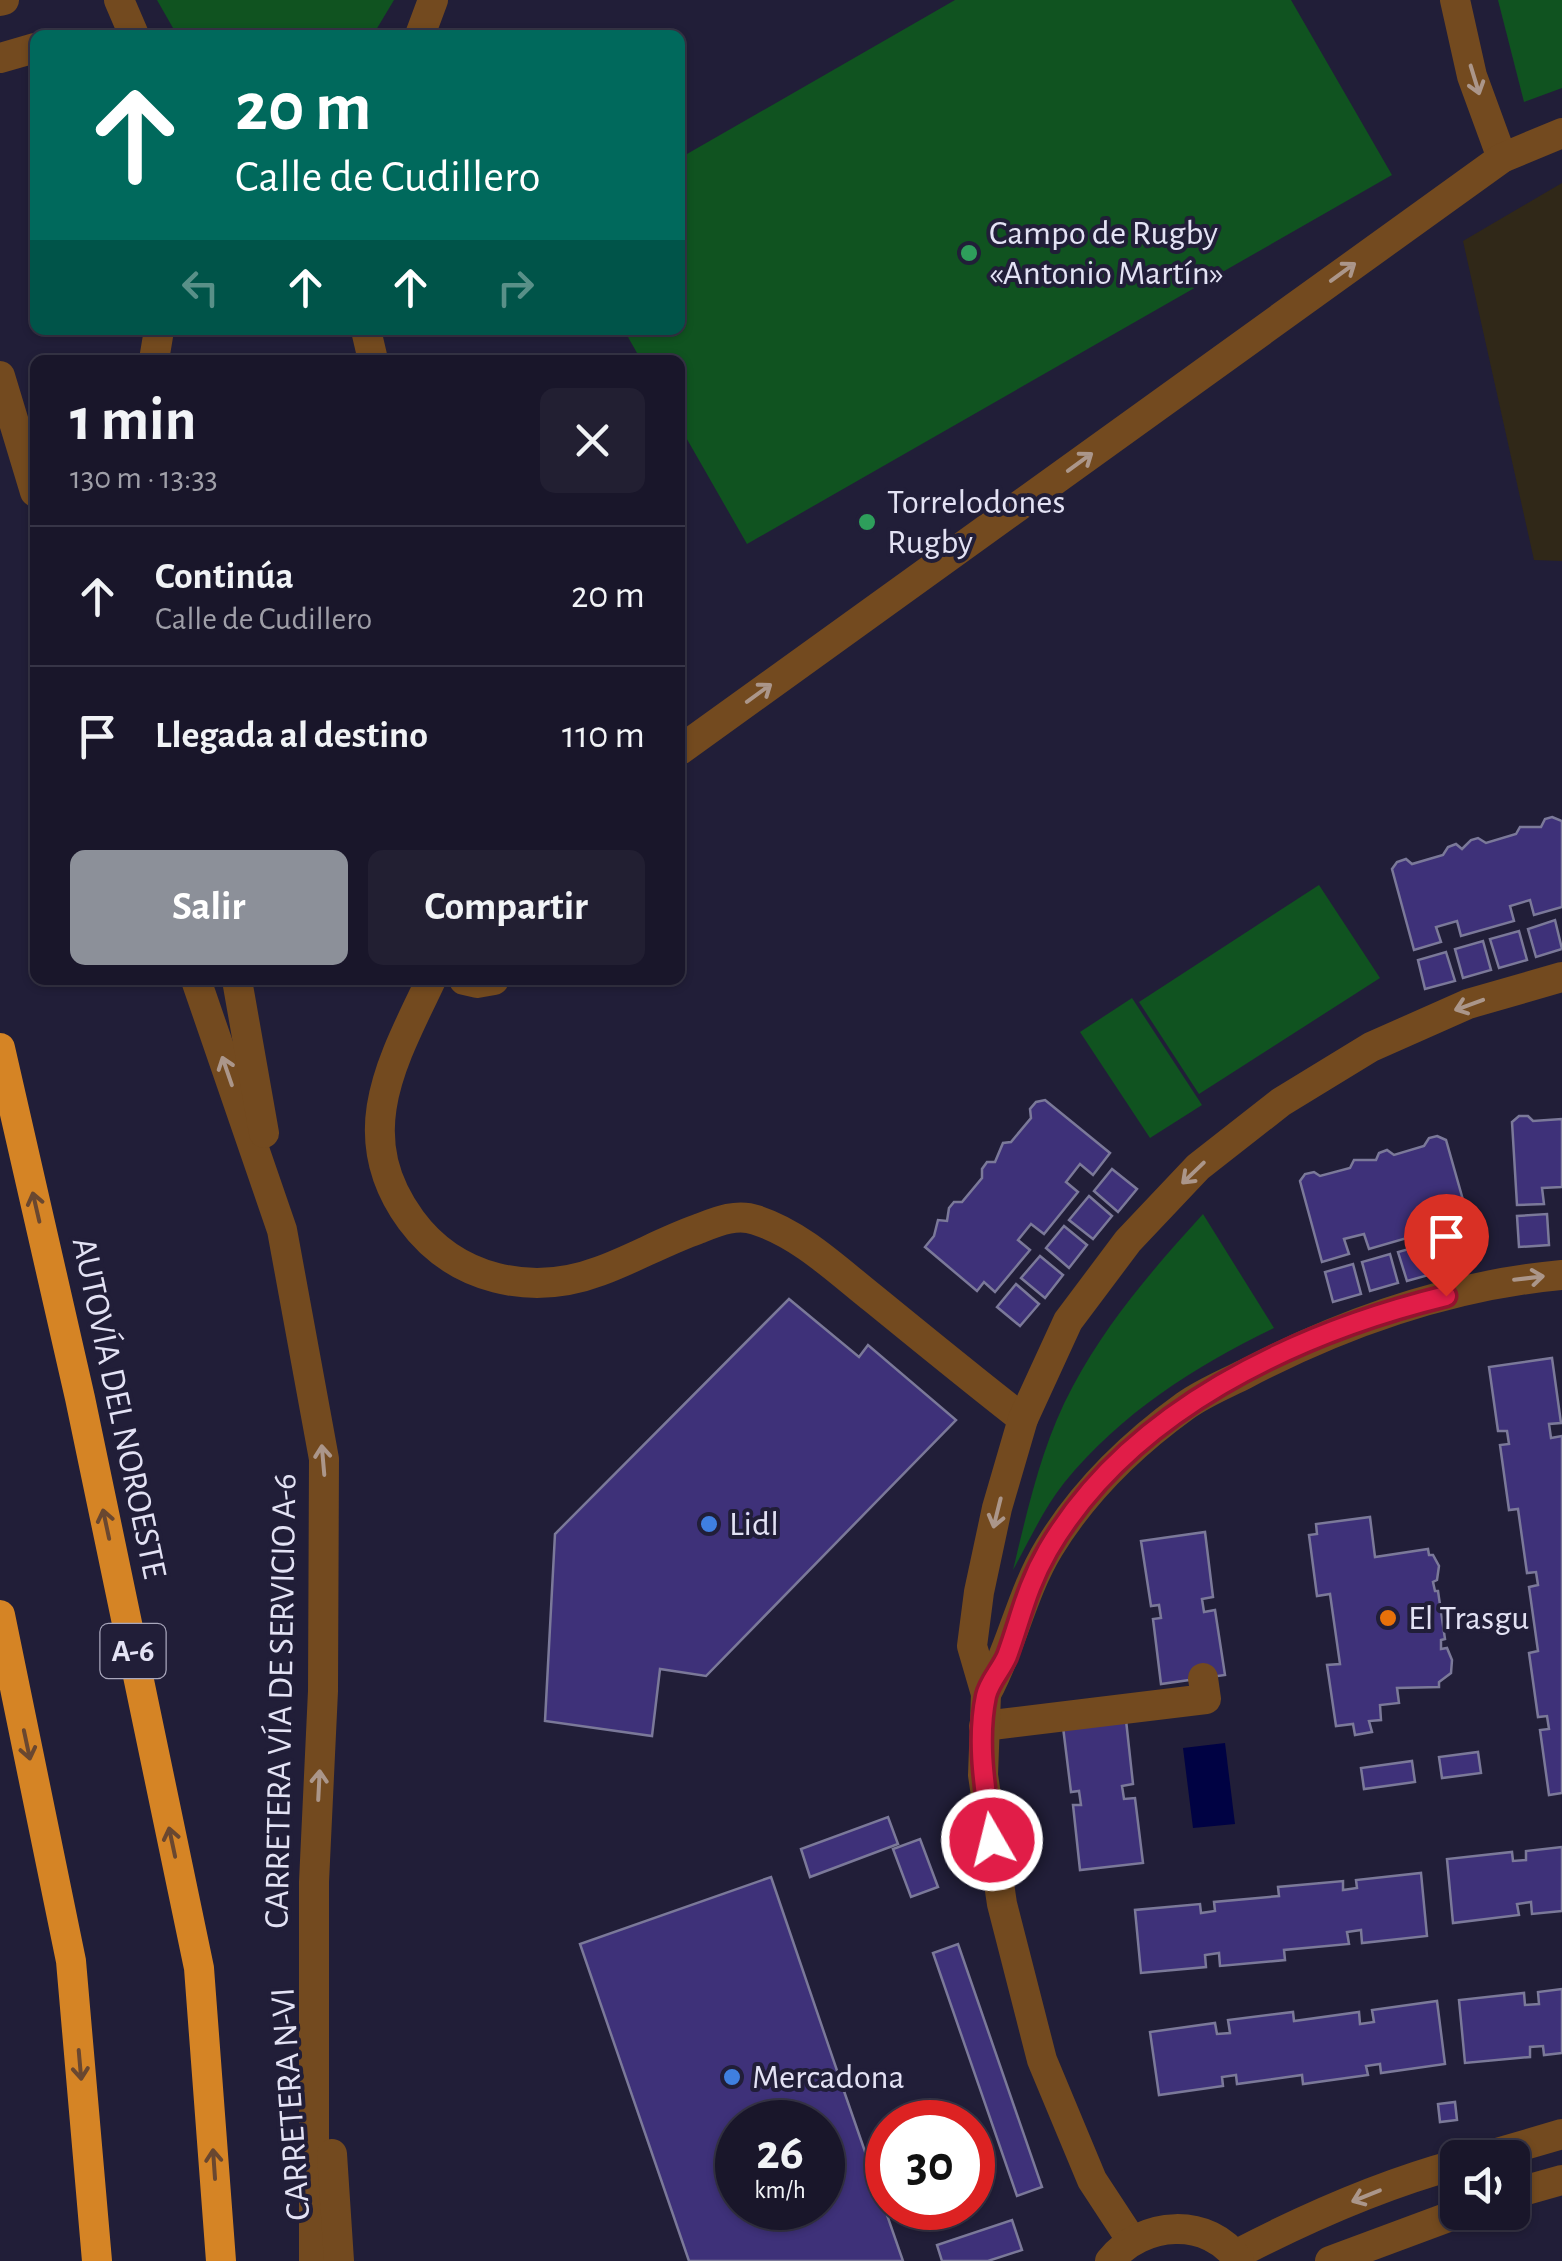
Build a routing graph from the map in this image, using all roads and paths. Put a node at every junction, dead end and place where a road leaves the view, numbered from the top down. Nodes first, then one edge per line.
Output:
1 (119, 0) edge
2 (433, 0) edge
3 (1456, 0) edge
4 (132, 30) edge
5 (422, 30) edge
6 (30, 49) edge
7 (0, 58) edge
8 (1562, 133) edge
9 (1502, 158) junction
10 (0, 376) edge
11 (30, 475) edge
12 (685, 746) edge
13 (1562, 977) edge
14 (198, 985) edge
15 (238, 985) edge
16 (429, 985) edge
17 (0, 1048) edge
18 (282, 1230) junction
19 (1562, 1275) edge
20 (1023, 1419) junction
21 (0, 1615) edge
22 (1203, 1678) dead end
23 (986, 1694) junction
24 (984, 1726) junction
25 (314, 1882) junction
26 (1562, 2134) edge
27 (1530, 2143) edge
28 (1440, 2169) edge
29 (1562, 2180) edge
30 (1530, 2189) edge
31 (1440, 2220) edge
32 (1121, 2251) edge
33 (1237, 2258) edge
34 (97, 2261) edge
35 (221, 2261) edge
36 (314, 2261) edge
37 (339, 2261) edge
38 (1330, 2261) edge

1 - 4 street
2 - 5 street
3 -> 9 street
6 - 7 street
8 - 9 street
12 -> 9 street
10 - 11 street
13 -> 20 street
18 -> 14 street, CARRETERA VÍA DE SERVICIO A-6
15 - 18 street
16 - 20 street
35 -> 17 highway, AUTOVÍA DEL NOROESTE / A-6
25 -> 18 street, CARRETERA VÍA DE SERVICIO A-6
23 -> 19 street
20 -> 23 street
21 -> 34 highway
22 - 24 street
23 - 24 street
24 - 32 street
25 - 36 street, CARRETERA VÍA DE SERVICIO A-6
25 - 37 street, CARRETERA N-VI
26 - 27 street
28 -> 33 street
29 - 30 street
31 - 38 street
32 - 33 street

